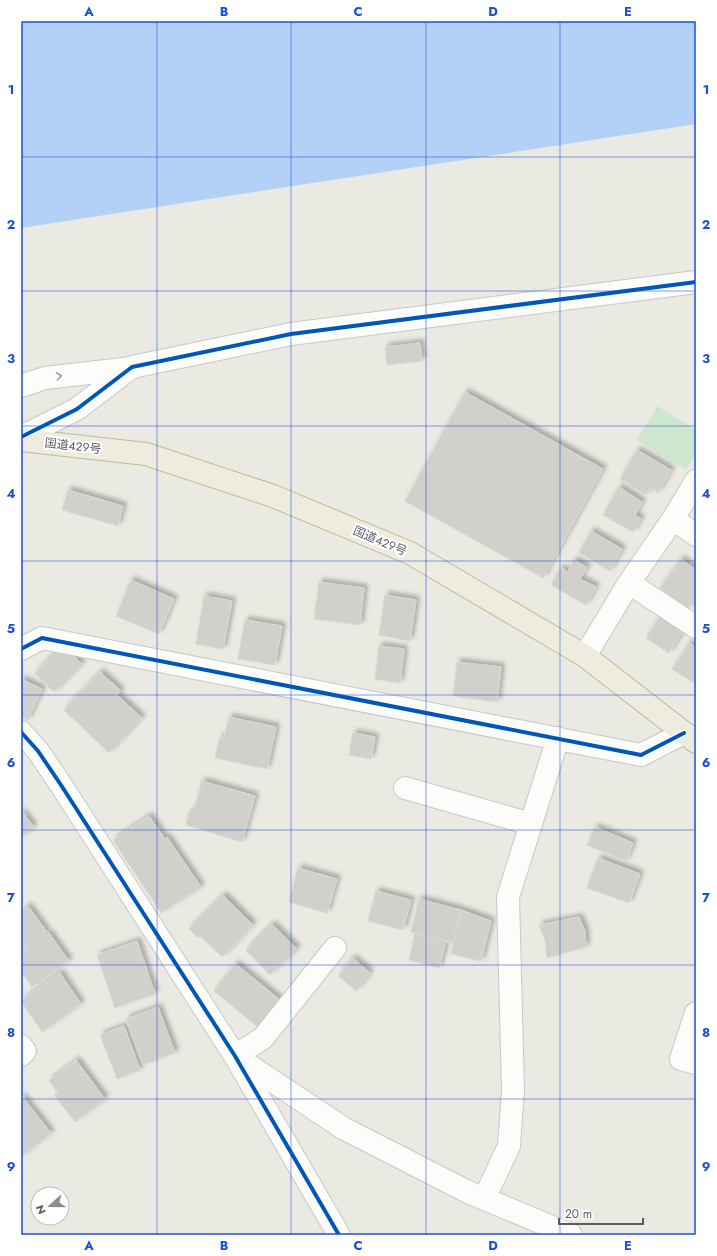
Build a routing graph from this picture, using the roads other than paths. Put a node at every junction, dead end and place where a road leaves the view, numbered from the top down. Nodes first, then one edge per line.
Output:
1 (696, 282) edge
2 (132, 368) junction
3 (21, 386) edge
4 (21, 439) edge
5 (696, 480) edge
6 (673, 519) junction
7 (696, 535) edge
8 (629, 583) junction
9 (696, 627) edge
10 (21, 649) edge
11 (585, 656) junction
12 (21, 732) edge
13 (558, 738) junction
14 (690, 738) edge
15 (405, 788) dead end
16 (531, 824) junction
17 (335, 948) dead end
18 (696, 1013) edge
19 (21, 1046) edge
20 (21, 1055) edge
21 (235, 1056) junction
22 (696, 1063) edge
23 (484, 1199) junction
24 (339, 1235) edge
25 (571, 1235) edge

1 - 2 street
3 -> 2 street
2 - 4 street
4 - 11 highway, 国道429号
5 - 6 street
6 - 7 street
6 - 8 street
8 - 9 street
8 - 11 street
10 - 13 street
11 - 14 highway, 国道429号
12 - 21 street
13 - 14 street
13 - 16 street
15 - 16 street
16 - 23 street
17 - 21 street
18 - 22 street
19 - 20 street
21 - 23 street
21 - 24 street
23 - 25 street

